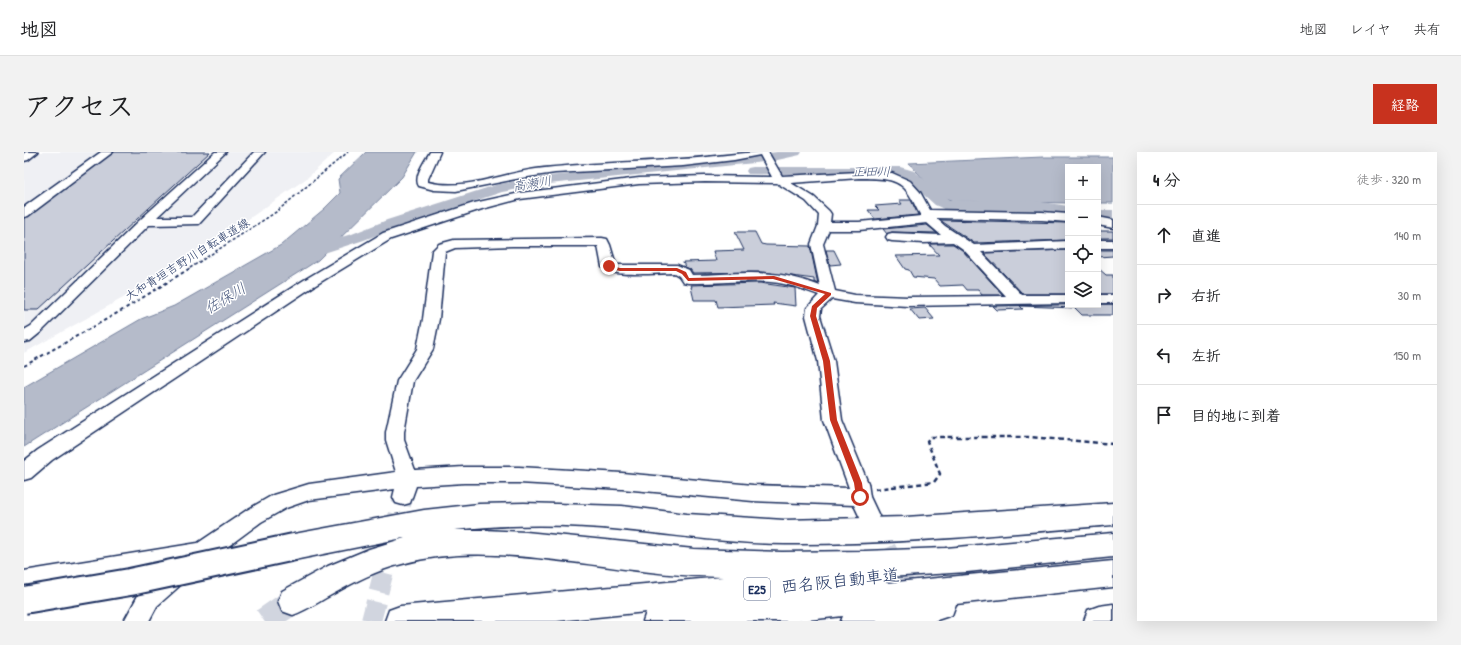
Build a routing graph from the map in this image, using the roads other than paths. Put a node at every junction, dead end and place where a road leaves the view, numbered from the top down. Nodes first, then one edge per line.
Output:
1 (33, 152) edge
2 (108, 152) edge
3 (220, 152) edge
4 (260, 152) edge
5 (435, 152) edge
6 (759, 152) edge
7 (763, 152) edge
8 (24, 158) edge
9 (775, 174) junction
10 (24, 213) edge
11 (928, 217) junction
12 (1065, 218) edge
13 (146, 221) junction
14 (1101, 222) edge
15 (1113, 224) edge
16 (824, 226) junction
17 (892, 237) dead end
18 (955, 238) junction
19 (1101, 244) edge
20 (1113, 244) edge
21 (1065, 245) edge
22 (970, 248) junction
23 (829, 294) junction
24 (1017, 299) junction
25 (1065, 299) edge
26 (1101, 299) edge
27 (1113, 299) edge
28 (24, 337) edge
29 (24, 472) edge
30 (405, 488) junction
31 (860, 497) junction
32 (1113, 514) edge
33 (869, 516) tunnel mouth
34 (1113, 545) edge
35 (1113, 551) edge
36 (204, 552) junction
37 (1113, 574) edge
38 (1082, 578) junction
39 (30, 587) edge
40 (293, 601) tunnel mouth
41 (24, 607) edge
42 (1113, 619) edge
43 (136, 621) edge
44 (400, 621) edge
45 (658, 621) edge
46 (856, 621) edge
47 (1099, 621) edge

1 - 8 street
2 - 10 street
3 - 13 street
4 - 13 street
5 - 6 street
7 - 9 street
9 - 11 street
9 - 16 street
9 - 29 street
11 - 12 street
11 - 16 street
11 - 18 street
13 - 28 street
14 - 15 street
16 - 23 street
17 - 18 street
18 - 22 street
19 - 20 street
21 - 22 street
22 - 24 street
23 - 24 street
23 - 30 street
23 - 31 street
24 - 25 street
26 - 27 street
30 - 31 street
30 - 36 street
31 - 33 street
32 - 39 highway, bridge
34 - 40 highway
35 - 44 highway, 西名阪自動車道 / E25
36 - 39 street
36 - 43 street
37 - 38 highway, 西名阪自動車道 / E25
38 - 45 highway, 西名阪自動車道 / E25
38 - 46 highway
39 - 41 street
42 - 47 highway

